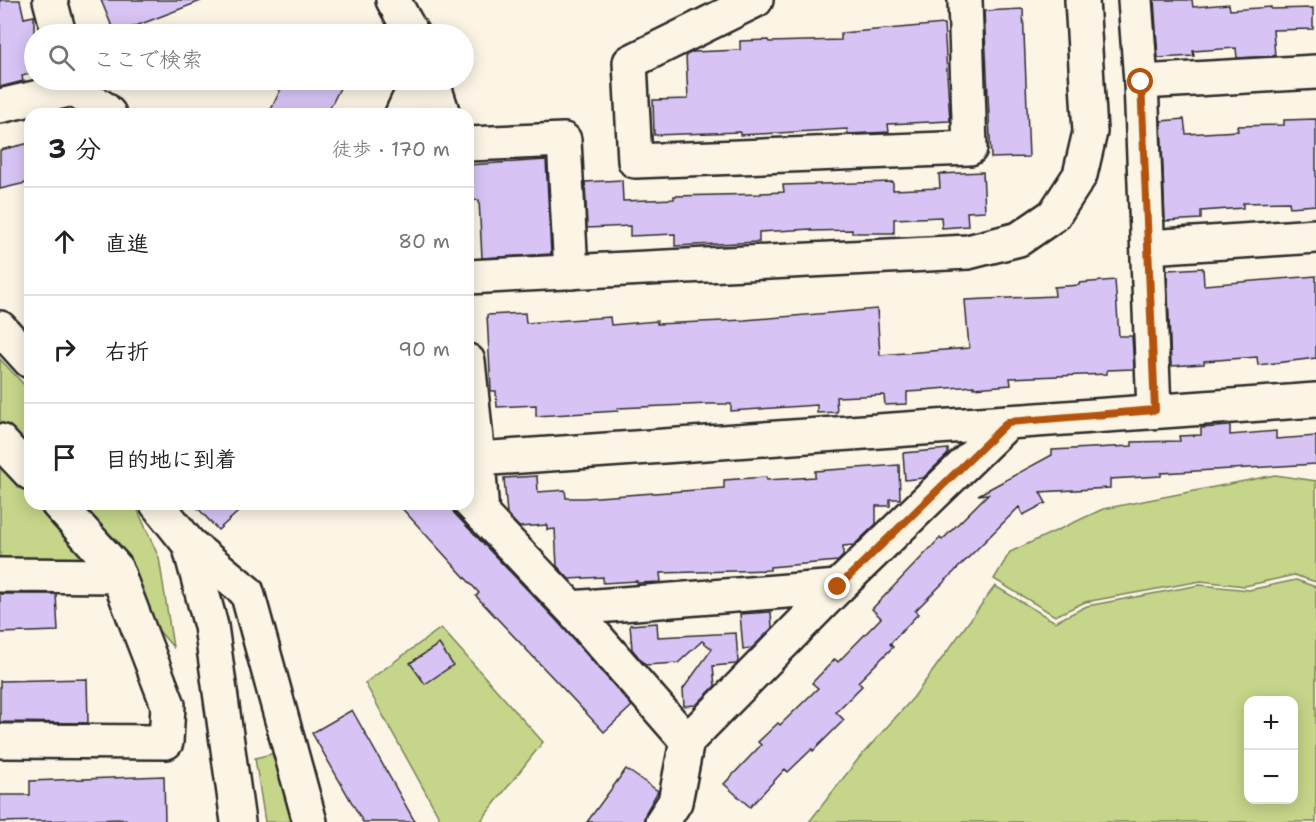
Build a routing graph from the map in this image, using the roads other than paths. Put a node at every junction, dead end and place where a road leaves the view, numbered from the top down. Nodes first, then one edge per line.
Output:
1 (50, 0) edge
2 (393, 0) edge
3 (756, 0) edge
4 (964, 0) edge
5 (1082, 0) edge
6 (1135, 0) edge
7 (56, 24) edge
8 (406, 24) edge
9 (1316, 72) edge
10 (1141, 82) junction
11 (52, 90) edge
12 (80, 90) edge
13 (413, 90) edge
14 (435, 90) edge
15 (0, 106) edge
16 (104, 108) edge
17 (405, 108) edge
18 (441, 108) edge
19 (474, 144) edge
20 (1316, 236) edge
21 (1148, 247) junction
22 (571, 272) junction
23 (474, 277) edge
24 (0, 328) edge
25 (24, 355) edge
26 (1316, 400) edge
27 (1155, 410) junction
28 (474, 420) edge
29 (1008, 422) junction
30 (0, 441) edge
31 (478, 459) junction
32 (24, 467) edge
33 (475, 507) edge
34 (63, 510) edge
35 (163, 510) edge
36 (189, 544) junction
37 (0, 575) edge
38 (119, 576) junction
39 (838, 587) junction
40 (571, 608) junction
41 (0, 741) edge
42 (687, 741) junction
43 (238, 822) edge
44 (310, 822) edge
45 (662, 822) edge

1 - 7 street
2 - 8 street
3 - 4 street
5 - 22 street
6 - 10 street
9 - 10 street
10 - 21 street
11 - 15 street
12 - 16 street
13 - 17 street
14 - 18 street
19 - 22 street
20 - 21 street
21 - 27 street
22 - 23 street
24 - 25 street
26 - 27 street
27 - 29 street
28 - 31 street
29 - 31 street
29 - 39 street
30 - 32 street
31 - 33 street
33 - 40 street
34 - 38 street
35 - 36 street
36 - 43 street
36 - 44 street
37 - 38 street
38 - 41 street
39 - 40 street
39 - 42 street
40 - 42 street
42 - 45 street

